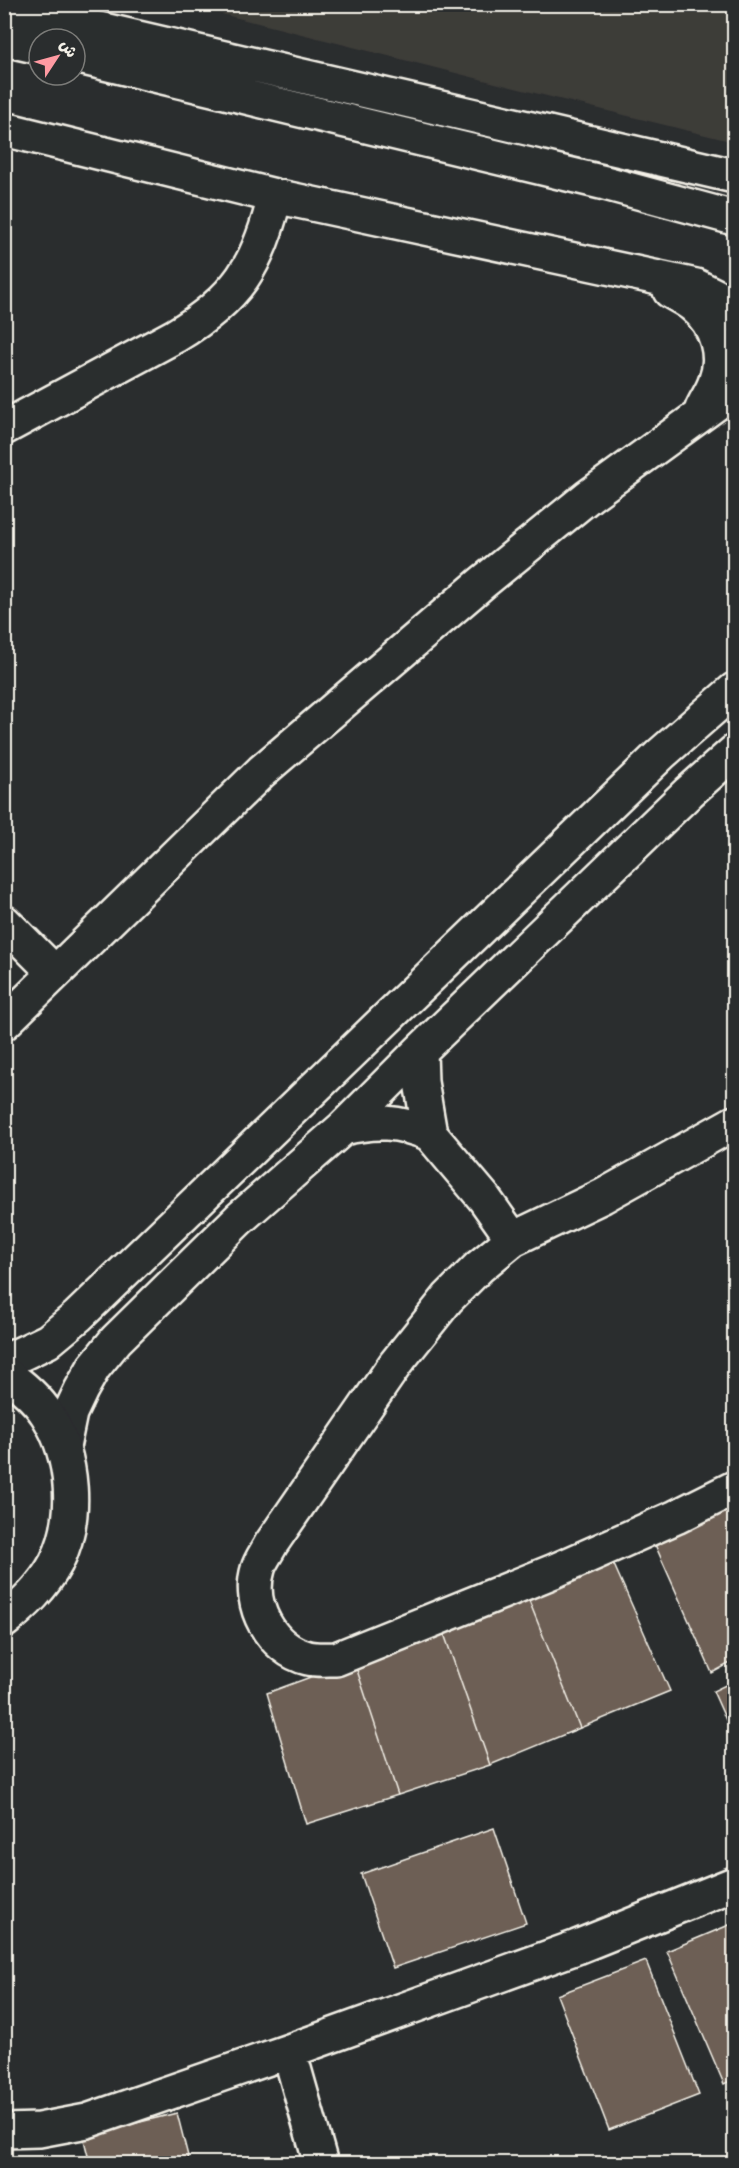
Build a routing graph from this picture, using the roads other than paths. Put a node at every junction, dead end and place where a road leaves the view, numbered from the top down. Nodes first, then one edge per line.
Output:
1 (4, 7) edge
2 (4, 39) edge
3 (27, 44) edge
4 (87, 59) edge
5 (4, 129) edge
6 (735, 176) edge
7 (275, 196) junction
8 (735, 218) edge
9 (648, 278) junction
10 (735, 313) edge
11 (735, 385) edge
12 (698, 415) junction
13 (4, 428) edge
14 (735, 690) edge
15 (735, 752) edge
16 (4, 922) edge
17 (55, 973) junction
18 (4, 1023) edge
19 (420, 1051) junction
20 (735, 1123) edge
21 (344, 1128) junction
22 (430, 1134) junction
23 (513, 1239) junction
24 (4, 1362) edge
25 (4, 1373) edge
26 (63, 1447) junction
27 (735, 1488) edge
28 (4, 1621) edge
29 (735, 1884) edge
30 (289, 2051) junction
31 (4, 2131) edge
32 (321, 2163) edge

1 - 6 street
2 - 3 street
4 - 8 street
5 - 7 street
7 - 9 street
7 - 13 street
9 - 10 street
9 - 12 street
11 - 12 street
12 - 17 street
14 - 24 street
15 - 19 street
16 - 17 street
17 - 18 street
19 - 21 street
19 - 22 street
20 - 23 street
21 - 22 street
21 - 26 street
22 - 23 street
23 - 27 street
25 - 26 street
26 - 28 street
29 - 30 street
30 - 31 street
30 - 32 street

